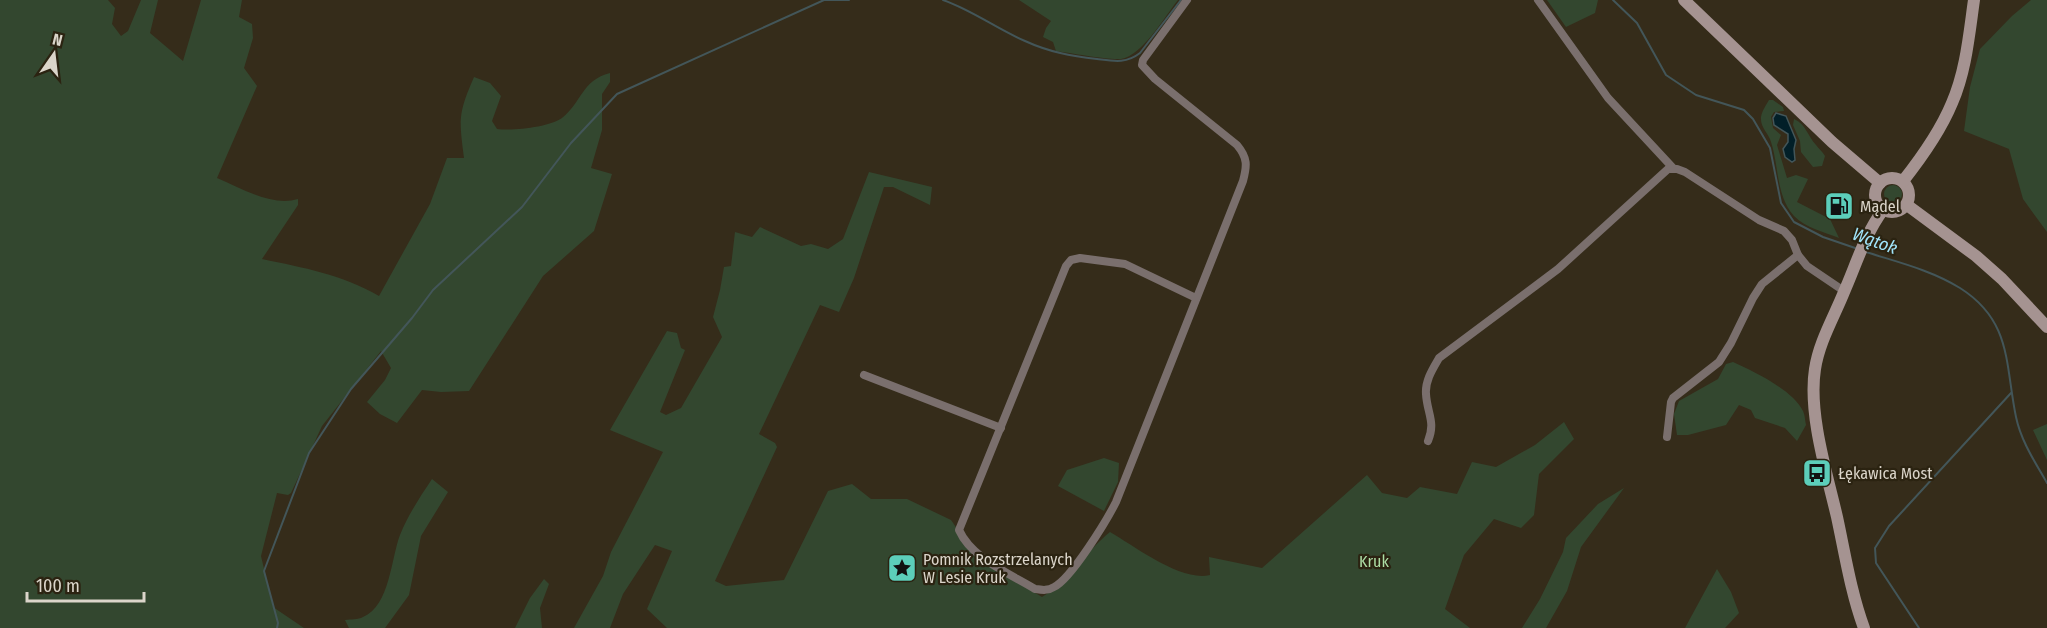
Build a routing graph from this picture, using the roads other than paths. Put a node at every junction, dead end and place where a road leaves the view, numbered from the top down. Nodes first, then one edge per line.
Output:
1 (1187, 0) edge
2 (1538, 0) edge
3 (1684, 0) edge
4 (1974, 0) edge
5 (1673, 168) junction
6 (1903, 181) junction
7 (1880, 183) junction
8 (1907, 205) junction
9 (1883, 210) junction
10 (1798, 255) junction
11 (1844, 291) junction
12 (1197, 298) junction
13 (2047, 327) edge
14 (864, 375) dead end
15 (1002, 428) junction
16 (1667, 437) dead end
17 (1428, 441) dead end
18 (1864, 628) edge

1 - 12 street
2 - 5 street
3 - 7 street
4 - 6 street
5 - 10 street
5 - 17 street
6 - 7 street
6 - 8 street
7 - 9 street
8 - 9 street
8 - 13 street
9 - 11 street
10 - 11 street
10 - 16 street
11 - 18 street
12 - 15 street
12 - 15 street
14 - 15 street

